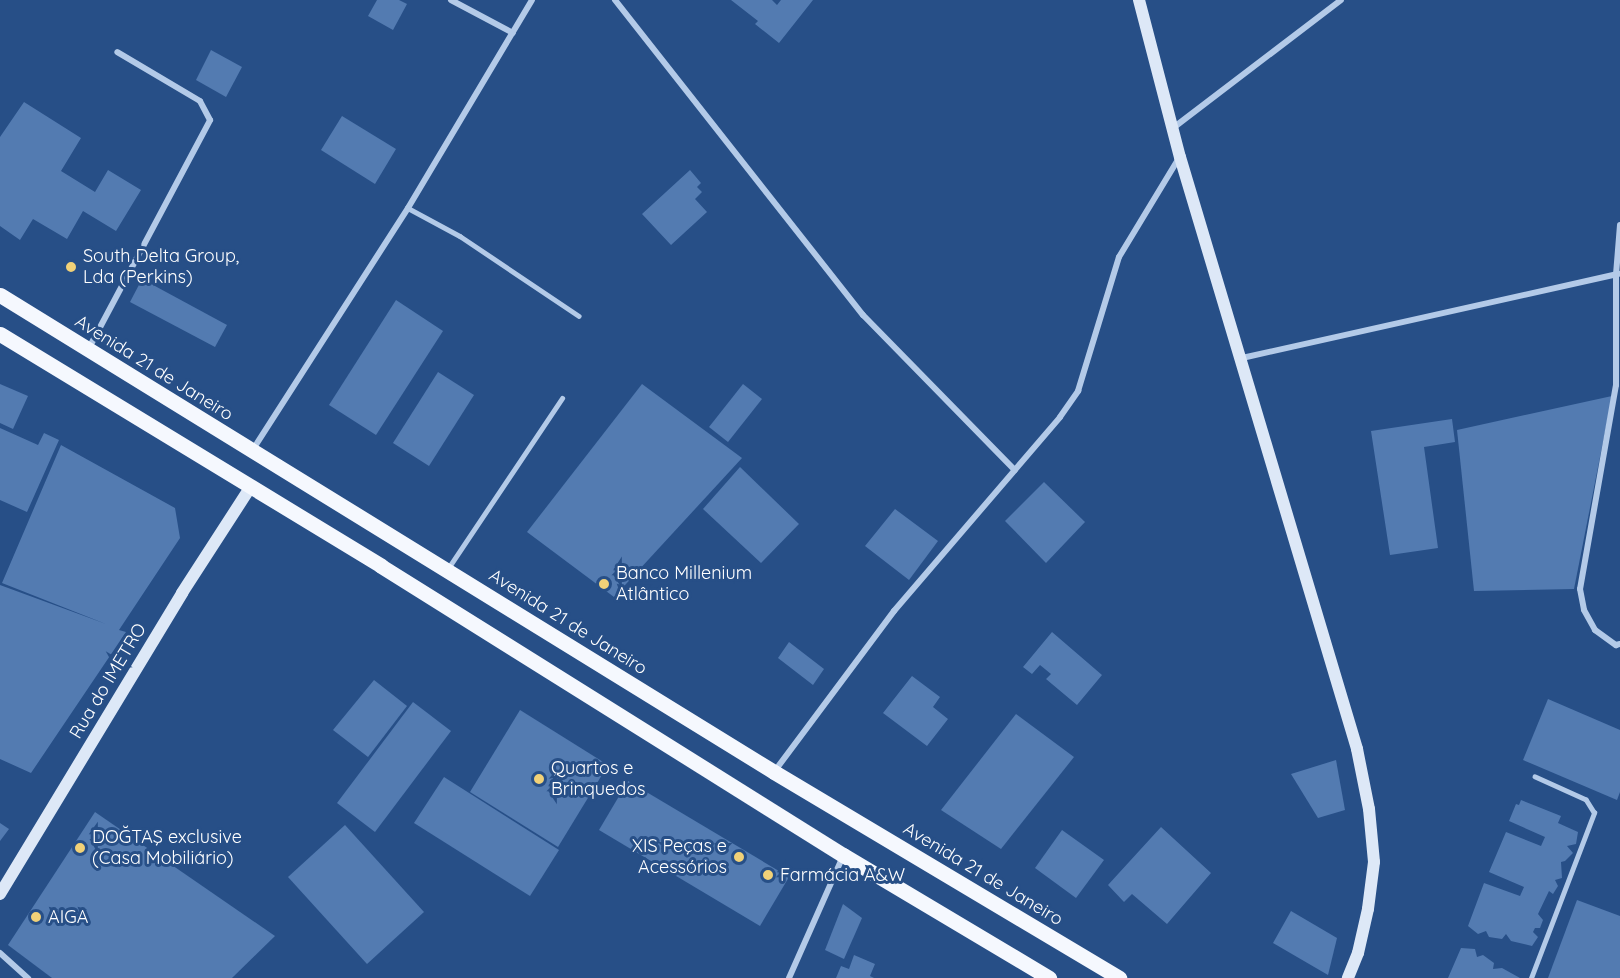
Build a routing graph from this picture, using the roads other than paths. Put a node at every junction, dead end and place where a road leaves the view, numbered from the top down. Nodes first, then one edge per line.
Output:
1 (451, 0) edge
2 (532, 0) edge
3 (615, 0) edge
4 (1138, 0) edge
5 (1341, 0) edge
6 (513, 33) junction
7 (117, 52) dead end
8 (1173, 128) junction
9 (1179, 157) junction
10 (408, 208) junction
11 (1620, 225) edge
12 (1618, 274) edge
13 (0, 295) edge
14 (579, 316) dead end
15 (0, 334) edge
16 (88, 351) junction
17 (1242, 358) junction
18 (562, 398) dead end
19 (252, 451) junction
20 (1015, 470) junction
21 (250, 488) junction
22 (447, 570) junction
23 (1620, 644) edge
24 (774, 772) junction
25 (1535, 777) dead end
26 (843, 855) junction
27 (0, 894) edge
28 (0, 953) edge
29 (28, 978) edge
30 (789, 978) edge
31 (1049, 978) edge
32 (1119, 978) edge
33 (1348, 978) edge
34 (1531, 978) edge

1 - 6 street
2 - 6 street
3 - 20 street
4 - 8 main road
5 - 8 street
6 - 10 street
7 - 16 street
8 - 9 main road
9 - 17 main road
9 - 20 street
10 - 14 lane
10 - 19 street
11 - 12 street
12 - 17 street
12 - 23 street
13 - 16 main road, Avenida 21 de Janeiro
15 - 21 main road
16 - 19 main road, Avenida 21 de Janeiro
17 - 33 main road
18 - 22 lane
19 - 22 main road, Avenida 21 de Janeiro
20 - 24 street
21 - 26 main road
21 - 27 main road, Rua do IMETRO
22 - 24 main road, Avenida 21 de Janeiro
24 - 32 main road, Avenida 21 de Janeiro
25 - 34 lane
26 - 30 street
26 - 31 main road
28 - 29 street

